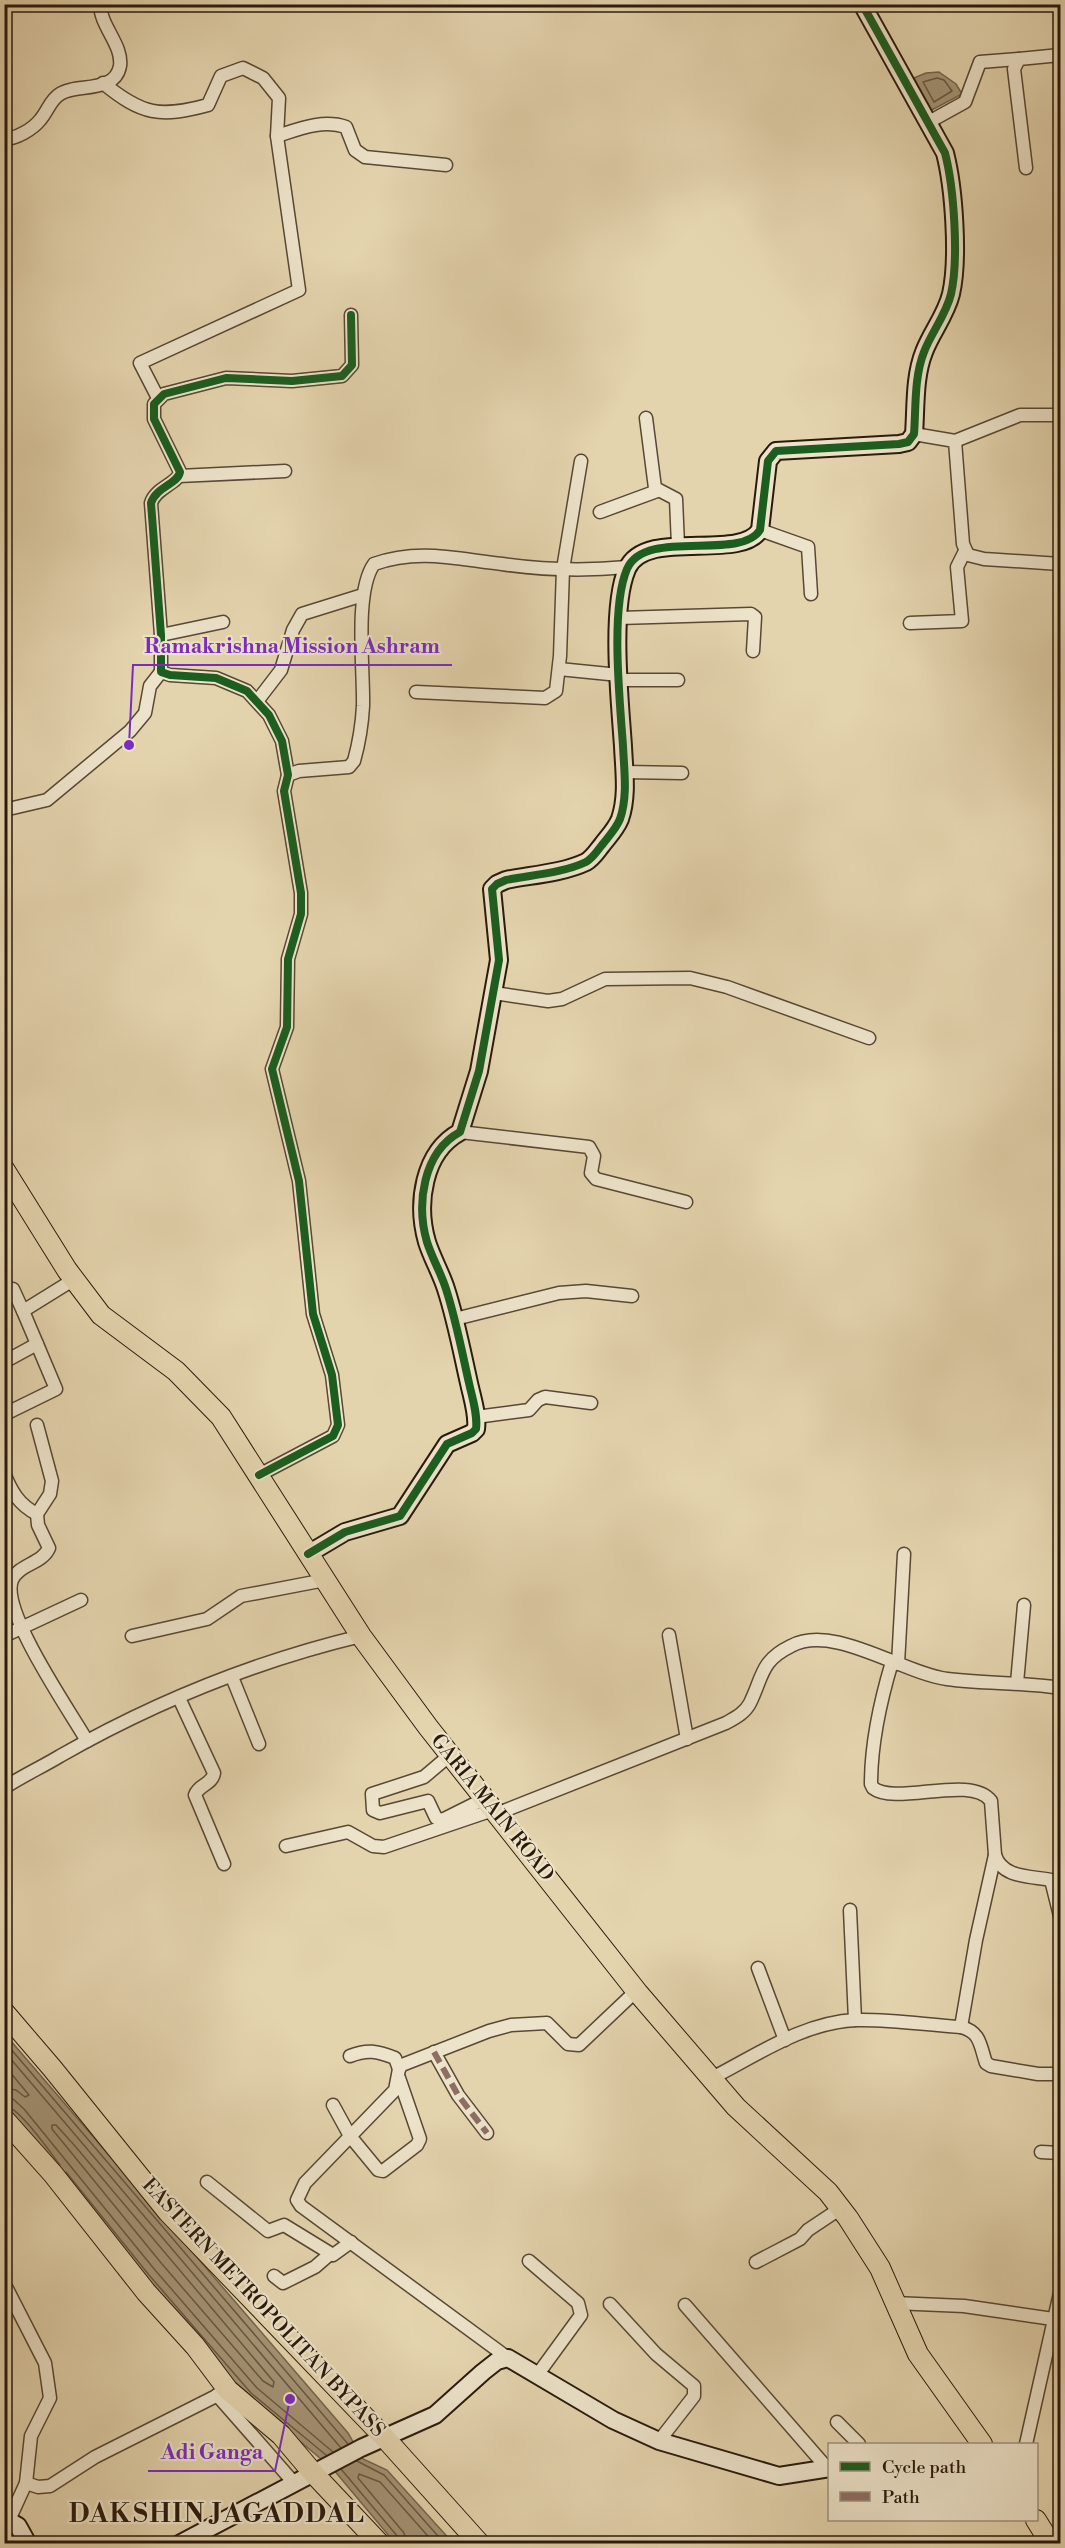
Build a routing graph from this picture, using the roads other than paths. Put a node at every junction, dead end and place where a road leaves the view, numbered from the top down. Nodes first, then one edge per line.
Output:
1 (100, 4) edge
2 (862, 4) edge
3 (1060, 55) edge
4 (1019, 59) junction
5 (103, 83) junction
6 (927, 123) junction
7 (277, 136) junction
8 (4, 139) edge
9 (446, 165) dead end
10 (1026, 168) dead end
11 (351, 315) dead end
12 (158, 398) junction
13 (1060, 415) edge
14 (646, 418) dead end
15 (914, 434) junction
16 (955, 441) junction
17 (581, 461) dead end
18 (285, 471) dead end
19 (179, 476) junction
20 (657, 491) junction
21 (600, 512) dead end
22 (760, 530) junction
23 (678, 545) junction
24 (965, 551) junction
25 (1060, 564) edge
26 (627, 567) junction
27 (562, 570) junction
28 (811, 594) dead end
29 (363, 595) junction
30 (619, 618) junction
31 (224, 622) dead end
32 (910, 623) dead end
33 (161, 635) junction
34 (753, 651) dead end
35 (559, 669) junction
36 (161, 672) junction
37 (619, 677) junction
38 (678, 680) dead end
39 (416, 692) dead end
40 (258, 700) junction
41 (625, 772) junction
42 (682, 773) dead end
43 (288, 775) junction
44 (4, 810) edge
45 (494, 993) junction
46 (869, 1038) dead end
47 (460, 1132) junction
48 (4, 1169) edge
49 (686, 1202) dead end
50 (73, 1280) junction
51 (4, 1292) edge
52 (632, 1296) dead end
53 (23, 1311) junction
54 (455, 1319) junction
55 (38, 1344) junction
56 (4, 1362) edge
57 (591, 1403) dead end
58 (4, 1411) edge
59 (476, 1417) junction
60 (36, 1425) dead end
61 (4, 1473) edge
62 (259, 1475) junction
63 (38, 1514) junction
64 (308, 1554) junction
65 (904, 1554) dead end
66 (325, 1580) junction
67 (81, 1600) dead end
68 (1024, 1605) dead end
69 (20, 1629) junction
70 (669, 1635) dead end
71 (4, 1636) edge
72 (132, 1636) dead end
73 (361, 1636) junction
74 (895, 1663) junction
75 (232, 1677) junction
76 (1017, 1683) junction
77 (1060, 1688) edge
78 (179, 1698) junction
79 (687, 1739) junction
80 (87, 1741) junction
81 (259, 1744) dead end
82 (450, 1755) junction
83 (4, 1788) edge
84 (491, 1808) junction
85 (286, 1846) dead end
86 (995, 1854) junction
87 (224, 1864) dead end
88 (850, 1910) dead end
89 (1060, 1916) edge
90 (758, 1968) dead end
91 (636, 1991) junction
92 (4, 2012) edge
93 (855, 2020) junction
94 (961, 2027) junction
95 (785, 2040) junction
96 (434, 2052) junction
97 (350, 2056) dead end
98 (398, 2072) junction
99 (1060, 2074) edge
100 (712, 2078) junction
101 (333, 2105) dead end
102 (4, 2119) edge
103 (488, 2133) dead end
104 (350, 2136) junction
105 (1041, 2152) dead end
106 (1060, 2153) edge
107 (207, 2182) dead end
108 (841, 2208) junction
109 (351, 2242) junction
110 (330, 2254) junction
111 (529, 2260) dead end
112 (756, 2262) dead end
113 (274, 2276) dead end
114 (4, 2283) edge
115 (1060, 2293) edge
116 (894, 2303) junction
117 (610, 2304) dead end
118 (685, 2305) dead end
119 (1053, 2319) junction
120 (508, 2358) junction
121 (538, 2374) junction
122 (222, 2392) junction
123 (837, 2422) dead end
124 (384, 2437) junction
125 (659, 2440) junction
126 (857, 2443) edge
127 (981, 2443) edge
128 (1026, 2443) edge
129 (828, 2468) edge
130 (321, 2470) junction
131 (26, 2483) junction
132 (295, 2484) junction
133 (7, 2518) edge
134 (1037, 2521) edge
135 (197, 2539) edge
136 (28, 2544) edge
137 (179, 2544) edge
138 (380, 2544) edge
139 (480, 2544) edge
140 (1051, 2544) edge

1 - 5 street
2 - 6 street
3 - 4 street
4 - 6 street
4 - 10 street
5 - 7 street
5 - 8 street
6 - 15 street
7 - 9 street
7 - 12 street
11 - 12 street
12 - 19 street
13 - 16 street
14 - 20 street
15 - 16 street
15 - 22 street
16 - 24 street
17 - 27 street
18 - 19 street
19 - 33 street
20 - 21 street
20 - 23 street
22 - 23 street
22 - 28 street
23 - 26 street
24 - 25 street
24 - 32 street
26 - 27 street
26 - 30 street
27 - 29 street
27 - 35 street
29 - 40 street
29 - 43 street
30 - 34 street
30 - 37 street
31 - 33 street
33 - 36 street
35 - 37 street
35 - 39 street
36 - 40 street
36 - 44 street
37 - 38 street
37 - 41 street
40 - 43 street
41 - 42 street
41 - 45 street
43 - 62 street
45 - 46 street
45 - 47 street
47 - 49 street
47 - 54 street
48 - 50 main road, GARIA MAIN ROAD
50 - 53 street
50 - 62 main road, GARIA MAIN ROAD
51 - 53 street
52 - 54 street
53 - 55 street
54 - 59 street
55 - 56 street
55 - 58 street
57 - 59 street
59 - 64 street
60 - 63 street
61 - 63 street
62 - 64 main road, GARIA MAIN ROAD
63 - 69 street
64 - 66 main road, GARIA MAIN ROAD
65 - 74 street
66 - 72 street
66 - 73 main road, GARIA MAIN ROAD
67 - 69 street
68 - 76 street
69 - 71 street
69 - 80 street
70 - 79 street
73 - 75 street
73 - 82 main road, GARIA MAIN ROAD
74 - 76 street
74 - 79 street
74 - 86 street
75 - 78 street
75 - 81 street
76 - 77 street
78 - 80 street
78 - 87 street
79 - 84 street
80 - 83 street
82 - 84 main road, GARIA MAIN ROAD
82 - 84 street
84 - 85 street
84 - 91 main road, GARIA MAIN ROAD
86 - 89 street
86 - 94 street
88 - 93 street
90 - 95 street
91 - 96 street
91 - 100 main road, GARIA MAIN ROAD
92 - 124 main road, EASTERN METROPOLITAN BYPASS
93 - 94 street
93 - 95 street
94 - 99 street
95 - 100 street
96 - 98 street
96 - 103 street
97 - 98 street
98 - 104 street
98 - 104 street
100 - 108 main road, GARIA MAIN ROAD
101 - 104 street
102 - 122 main road
104 - 109 street
105 - 106 street
107 - 110 street
108 - 112 street
108 - 116 main road, GARIA MAIN ROAD
109 - 110 street
109 - 120 street
110 - 113 street
111 - 121 street
114 - 131 street
115 - 119 street
116 - 119 street
116 - 127 main road, GARIA MAIN ROAD
117 - 125 street
118 - 129 street
119 - 128 street
120 - 121 street
120 - 124 street
121 - 125 street
122 - 130 main road
122 - 131 street
122 - 132 street
123 - 126 street
124 - 130 street
124 - 139 main road, EASTERN METROPOLITAN BYPASS
125 - 129 street
130 - 132 street
130 - 138 main road
131 - 133 street
132 - 135 street
133 - 136 street
134 - 140 main road
135 - 137 street

